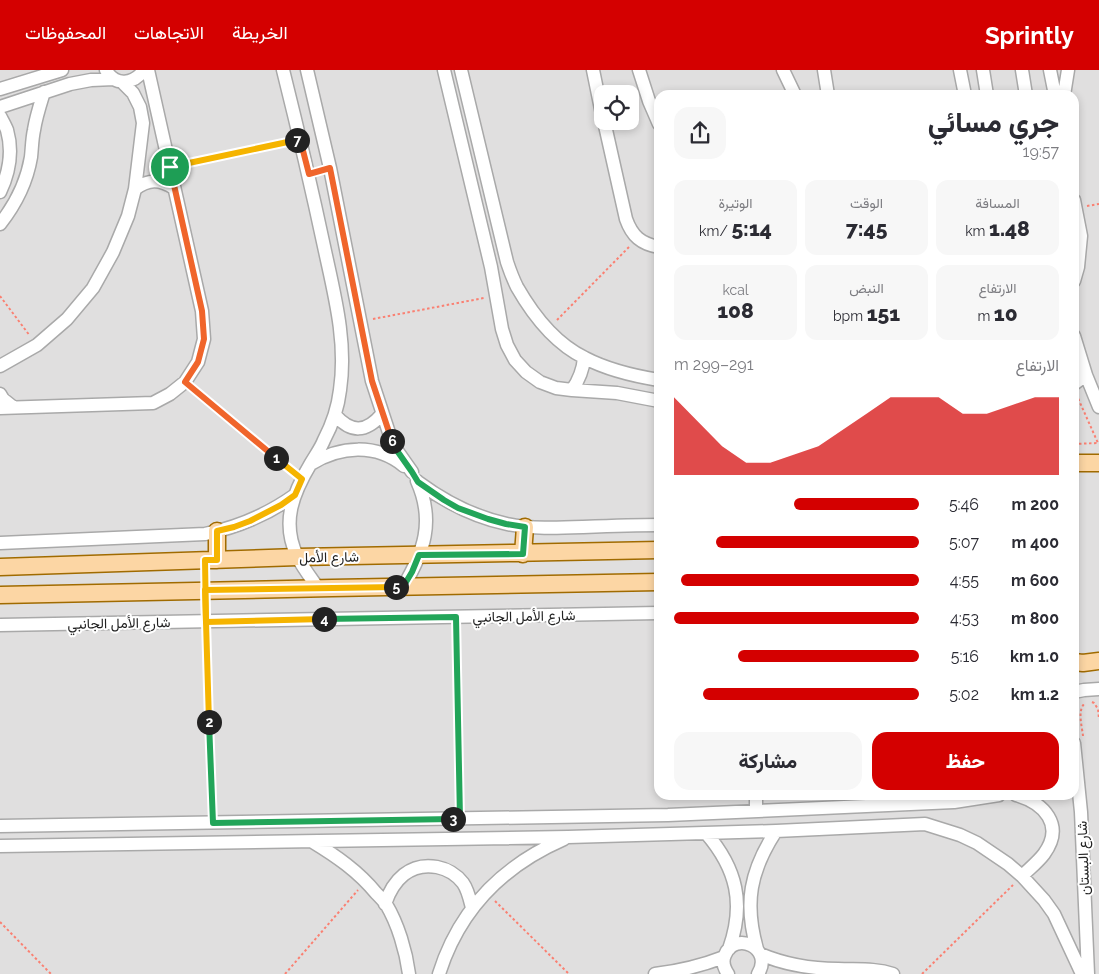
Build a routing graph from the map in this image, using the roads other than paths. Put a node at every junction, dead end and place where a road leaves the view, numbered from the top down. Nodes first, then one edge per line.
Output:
1 (62, 70) edge
2 (144, 70) edge
3 (148, 70) edge
4 (282, 70) edge
5 (307, 70) edge
6 (444, 70) edge
7 (461, 70) edge
8 (593, 70) edge
9 (639, 70) edge
10 (783, 70) edge
11 (824, 70) edge
12 (960, 70) edge
13 (982, 70) edge
14 (1022, 70) edge
15 (1050, 70) edge
16 (1068, 70) edge
17 (114, 77) edge
18 (596, 85) edge
19 (0, 89) edge
20 (793, 90) edge
21 (827, 90) edge
22 (964, 90) edge
23 (986, 90) edge
24 (1025, 90) edge
25 (1053, 90) edge
26 (1065, 90) edge
27 (44, 92) junction
28 (0, 106) edge
29 (654, 112) edge
30 (0, 116) edge
31 (606, 130) edge
32 (330, 168) junction
33 (309, 174) junction
34 (174, 188) junction
35 (134, 189) junction
36 (0, 192) edge
37 (0, 224) edge
38 (1079, 226) edge
39 (654, 246) edge
40 (1079, 257) edge
41 (516, 285) junction
42 (497, 295) junction
43 (1079, 352) edge
44 (584, 358) junction
45 (1, 367) edge
46 (1086, 375) junction
47 (654, 379) edge
48 (1079, 383) edge
49 (572, 390) junction
50 (0, 394) edge
51 (654, 400) edge
52 (1099, 407) edge
53 (6, 408) edge
54 (382, 414) junction
55 (335, 415) junction
56 (1079, 463) edge
57 (1099, 463) edge
58 (310, 465) junction
59 (415, 477) junction
60 (295, 495) junction
61 (654, 525) edge
62 (525, 527) junction
63 (217, 531) junction
64 (0, 543) edge
65 (654, 550) edge
66 (523, 554) junction
67 (419, 555) junction
68 (298, 558) junction
69 (217, 560) junction
70 (0, 567) edge
71 (654, 582) edge
72 (403, 587) junction
73 (318, 588) junction
74 (0, 595) edge
75 (654, 613) edge
76 (0, 625) edge
77 (1099, 661) edge
78 (1079, 662) edge
79 (1099, 689) edge
80 (1079, 691) edge
81 (1079, 792) edge
82 (756, 800) edge
83 (967, 800) edge
84 (1028, 800) edge
85 (756, 811) junction
86 (189, 824) junction
87 (0, 826) edge
88 (776, 831) junction
89 (706, 833) junction
90 (568, 837) junction
91 (313, 842) junction
92 (189, 843) junction
93 (0, 846) edge
94 (1022, 876) junction
95 (386, 904) junction
96 (472, 908) junction
97 (759, 952) junction
98 (726, 953) junction
99 (843, 972) edge
100 (409, 974) edge
101 (439, 974) edge
102 (655, 974) edge
103 (728, 974) edge
104 (758, 974) edge
105 (892, 974) edge
106 (1082, 974) edge
107 (1088, 974) edge

1 - 19 street
2 - 17 street
3 - 34 street
4 - 33 street
5 - 32 street
6 - 42 street
7 - 41 street
8 - 18 street
9 - 29 street
10 - 20 street
11 - 21 street
12 - 22 street
13 - 23 street
14 - 24 street
15 - 25 street
16 - 26 street
17 - 27 street
17 - 35 street
27 - 28 street
27 - 37 street
30 - 36 street
31 - 39 street
32 - 33 street
32 - 54 street
33 - 55 street
34 - 35 street
34 - 53 street
35 - 45 street
38 - 40 street
41 - 42 street
41 - 44 street
42 - 49 street
43 - 46 street
44 - 47 street
44 - 49 street
46 - 48 street
46 - 52 street
49 - 51 street
50 - 53 street
54 - 55 street
54 - 59 street
55 - 58 street
56 - 57 main road
58 - 59 street
58 - 60 street
59 - 62 street
59 - 67 street
60 - 63 street
60 - 68 street
61 - 62 street
62 - 66 main road
63 - 64 street
63 - 69 main road
65 - 66 main road, شارع الأمل
66 - 67 main road, شارع الأمل
67 - 68 main road, شارع الأمل
67 - 72 street
68 - 69 main road, شارع الأمل
68 - 73 street
69 - 70 main road, شارع الأمل
71 - 72 main road
72 - 73 main road
73 - 74 main road
75 - 76 street, شارع الأمل الجانبي
77 - 78 main road
79 - 80 street
81 - 107 street, شارع البستان
82 - 85 street
83 - 85 street
84 - 94 street
85 - 86 street
86 - 87 street
86 - 92 street
88 - 89 street
88 - 94 street
88 - 97 street
89 - 90 street
89 - 98 street
90 - 91 street
90 - 96 street
91 - 92 street
91 - 95 street
92 - 93 street
94 - 106 street
95 - 96 street
95 - 100 street
96 - 101 street
97 - 98 street
97 - 99 street
97 - 104 street
98 - 102 street
98 - 103 street
99 - 105 street

